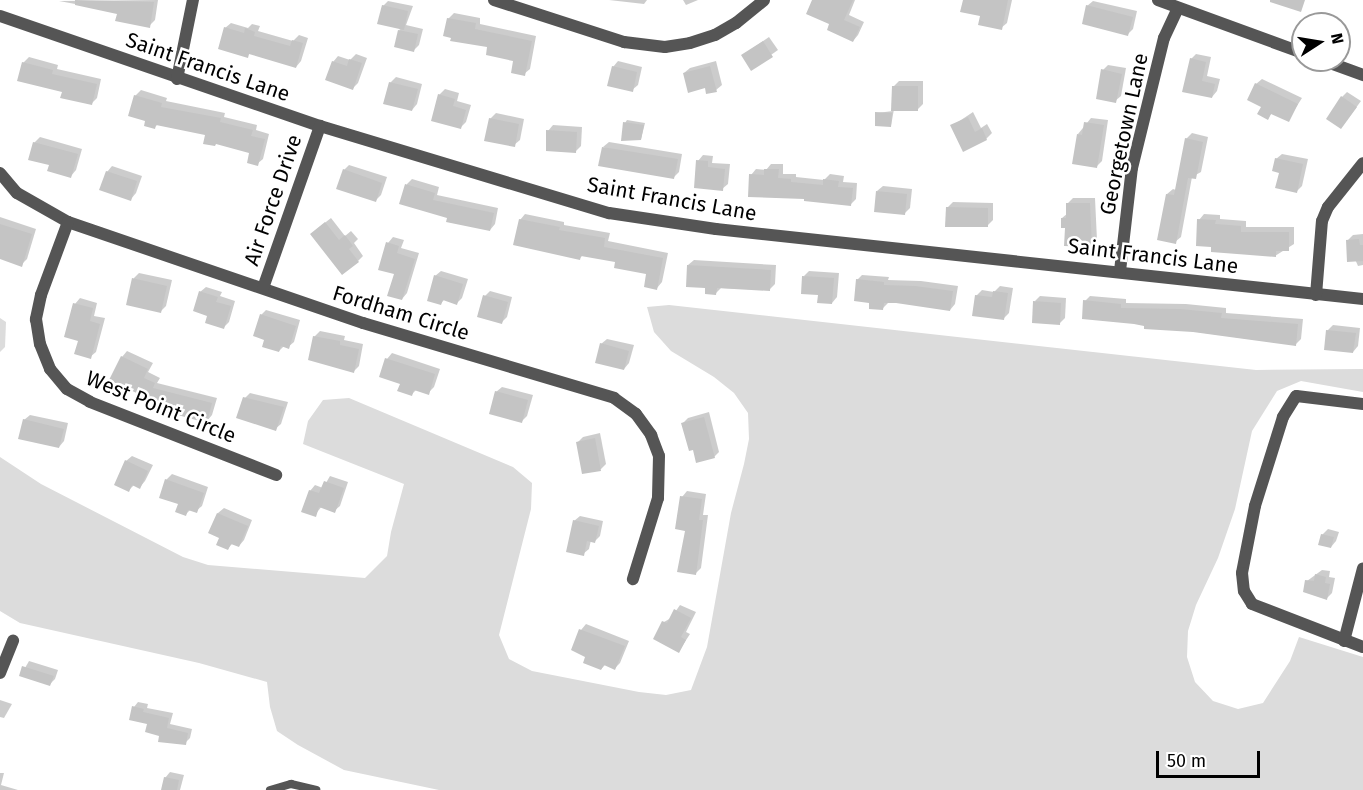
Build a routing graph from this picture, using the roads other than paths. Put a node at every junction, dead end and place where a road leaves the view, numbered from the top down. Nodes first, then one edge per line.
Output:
1 (194, 0) edge
2 (494, 0) edge
3 (764, 0) edge
4 (1158, 0) edge
5 (508, 2) edge
6 (1178, 8) junction
7 (0, 16) edge
8 (1291, 49) edge
9 (177, 78) junction
10 (320, 126) junction
11 (1363, 164) edge
12 (0, 173) edge
13 (68, 222) junction
14 (1120, 272) junction
15 (263, 288) junction
16 (1316, 295) junction
17 (1363, 299) edge
18 (1363, 404) edge
19 (276, 475) dead end
20 (1363, 568) edge
21 (633, 579) dead end
22 (13, 641) dead end
23 (1344, 641) junction
24 (1363, 647) edge
25 (0, 673) edge
26 (270, 790) edge
27 (316, 790) edge

1 - 9 street
2 - 5 street
3 - 5 street
4 - 6 street
6 - 8 street
6 - 14 street, Georgetown Lane
7 - 9 street, Saint Francis Lane
9 - 10 street, Saint Francis Lane
10 - 14 street, Saint Francis Lane
10 - 15 street, Air Force Drive
11 - 16 street
12 - 13 street, Fordham Circle
13 - 15 street, Fordham Circle
13 - 19 street, West Point Circle
14 - 16 street, Saint Francis Lane
15 - 21 street, Fordham Circle
16 - 17 street, Saint Francis Lane
18 - 23 street
20 - 23 street
22 - 25 street
23 - 24 street
26 - 27 lane

